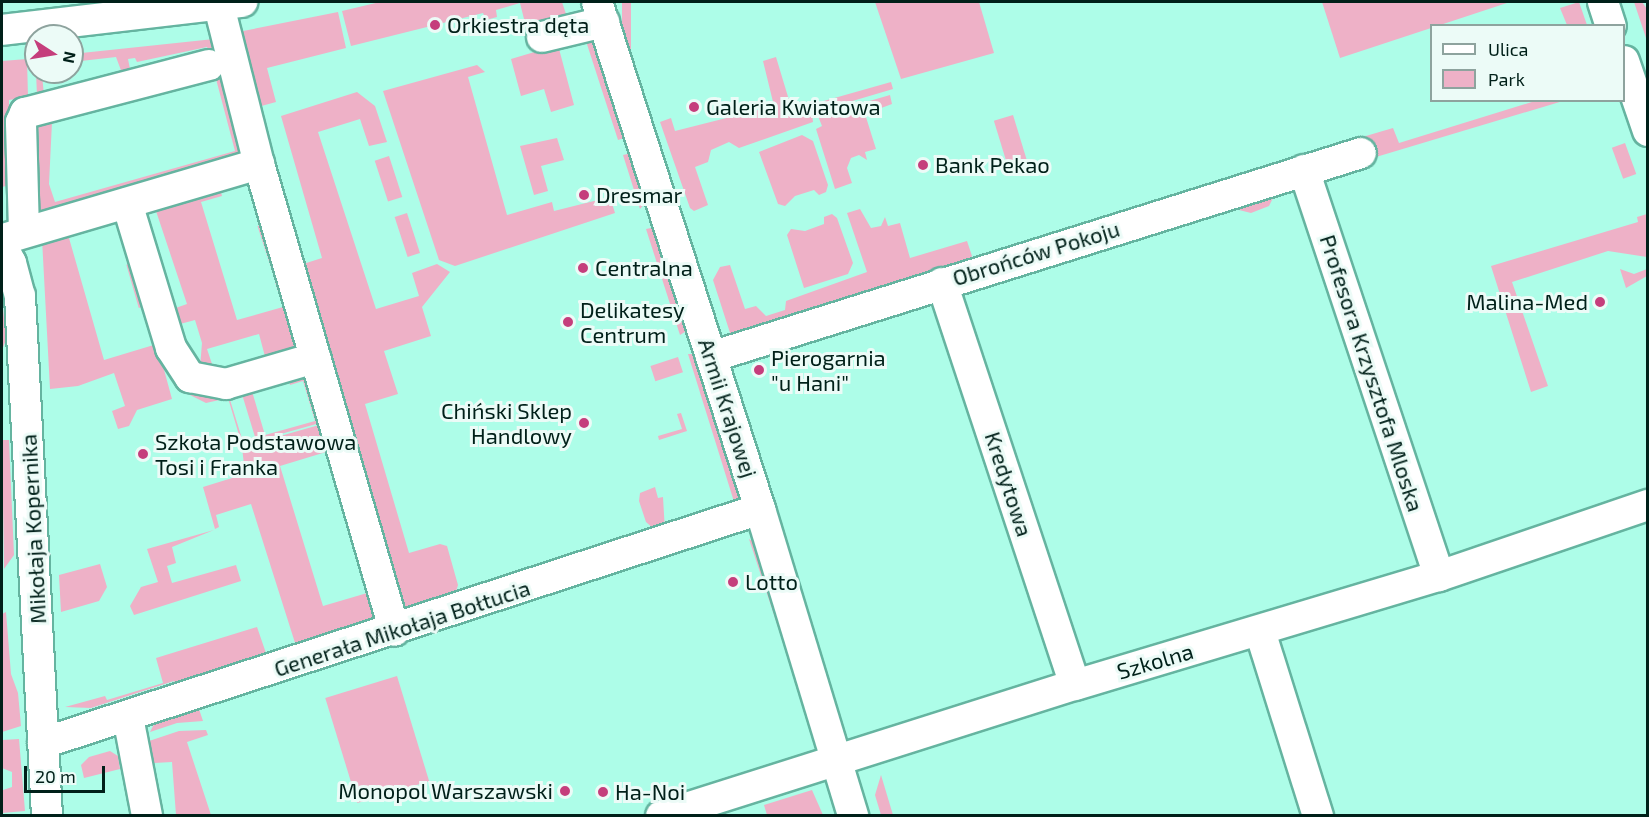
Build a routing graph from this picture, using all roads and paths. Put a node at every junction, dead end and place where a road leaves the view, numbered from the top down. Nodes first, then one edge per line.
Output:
1 (1603, 2) edge
2 (231, 4) edge
3 (600, 12) edge
4 (1610, 24) edge
5 (2, 30) edge
6 (542, 36) dead end
7 (209, 65) dead end
8 (1625, 67) edge
9 (1647, 131) edge
10 (1361, 153) dead end
11 (259, 165) junction
12 (1304, 170) junction
13 (127, 203) junction
14 (9, 239) edge
15 (942, 283) junction
16 (711, 357) junction
17 (315, 358) junction
18 (14, 375) edge
19 (1647, 505) edge
20 (760, 509) junction
21 (1439, 576) junction
22 (394, 631) junction
23 (1260, 631) junction
24 (1076, 685) junction
25 (128, 717) junction
26 (43, 743) junction
27 (837, 762) junction
28 (47, 816) edge
29 (147, 816) edge
30 (661, 816) edge
31 (853, 816) edge
32 (1318, 816) edge

1 - 4 street
2 - 5 street
2 - 11 street
3 - 6 street
3 - 16 street, Armii Krajowej
7 - 14 street
8 - 9 street
10 - 12 street, Obrońców Pokoju
11 - 13 street
11 - 17 street
12 - 15 street, Obrońców Pokoju
12 - 21 street, Profesora Krzysztofa Mloska
13 - 14 street
13 - 17 street
14 - 18 street, Mikołaja Kopernika
15 - 16 street, Obrońców Pokoju
15 - 24 street, Kredytowa
16 - 20 street, Armii Krajowej
17 - 22 street
18 - 26 street, Mikołaja Kopernika
19 - 21 street, Szkolna
20 - 22 street, Generała Mikołaja Bołtucia
20 - 27 street, Armii Krajowej
21 - 23 street, Szkolna
22 - 25 street, Generała Mikołaja Bołtucia
23 - 24 street, Szkolna
23 - 32 street
24 - 27 street, Szkolna
25 - 26 street, Generała Mikołaja Bołtucia
25 - 29 street
26 - 28 street, Mikołaja Kopernika
27 - 30 street, Szkolna
27 - 31 street, Armii Krajowej

